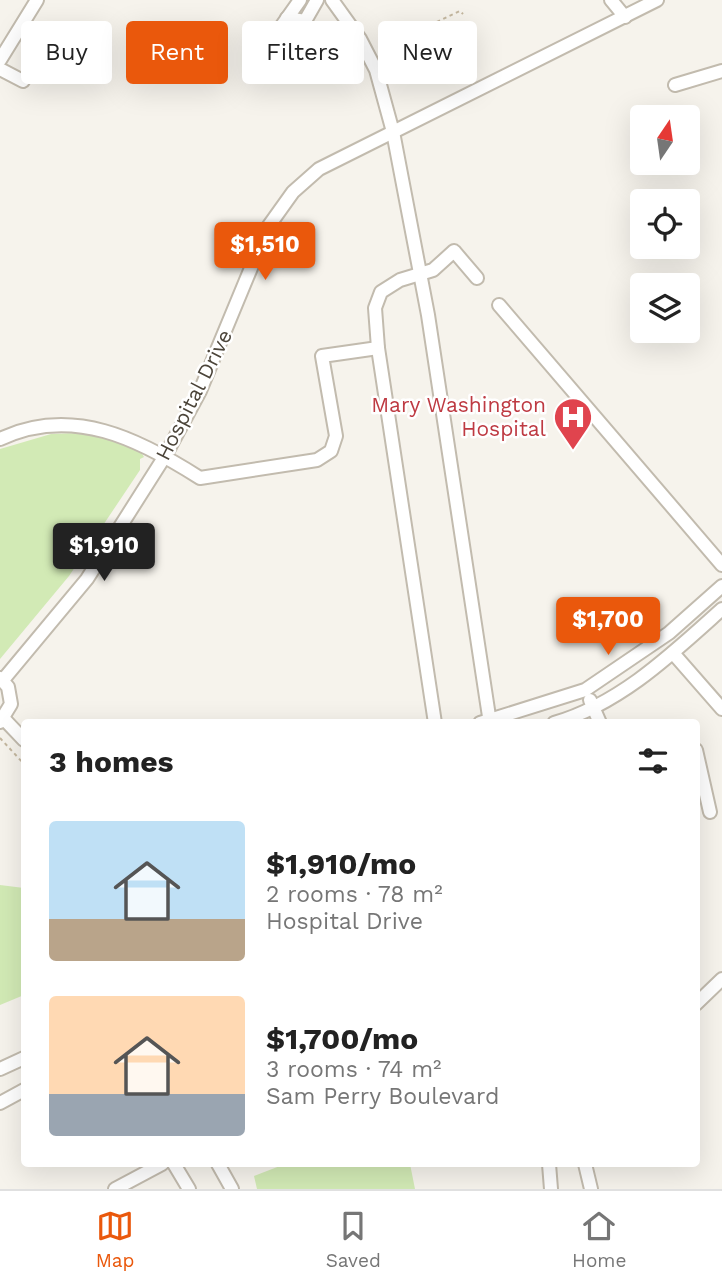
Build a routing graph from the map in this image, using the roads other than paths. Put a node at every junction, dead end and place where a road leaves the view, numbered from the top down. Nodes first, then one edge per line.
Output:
1 (37, 0) edge
2 (300, 0) edge
3 (317, 0) edge
4 (332, 0) edge
5 (611, 0) edge
6 (657, 0) edge
7 (625, 17) junction
8 (287, 18) junction
9 (285, 21) edge
10 (0, 60) edge
11 (0, 69) edge
12 (722, 71) edge
13 (21, 80) edge
14 (675, 85) dead end
15 (393, 132) junction
16 (420, 275) junction
17 (477, 278) dead end
18 (499, 305) dead end
19 (378, 348) junction
20 (0, 439) edge
21 (165, 456) junction
22 (722, 565) edge
23 (722, 586) edge
24 (722, 609) edge
25 (673, 653) junction
26 (2, 679) edge
27 (585, 690) junction
28 (593, 706) junction
29 (722, 709) edge
30 (434, 719) edge
31 (486, 719) edge
32 (495, 719) edge
33 (563, 719) edge
34 (598, 719) edge
35 (2, 720) edge
36 (21, 737) edge
37 (700, 768) edge
38 (710, 813) dead end
39 (722, 979) edge
40 (700, 1000) edge
41 (21, 1059) edge
42 (0, 1069) edge
43 (21, 1092) edge
44 (0, 1103) edge
45 (156, 1167) edge
46 (176, 1167) edge
47 (220, 1167) edge
48 (549, 1167) edge
49 (586, 1167) edge
50 (115, 1189) edge
51 (189, 1189) edge
52 (232, 1189) edge
53 (551, 1189) edge
54 (591, 1189) edge

1 - 10 street
2 - 8 street
3 - 8 street
4 - 15 street
5 - 7 street
6 - 7 street, Hospital Drive
7 - 15 street, Hospital Drive
8 - 9 street
11 - 13 street
12 - 14 street
15 - 16 street
15 - 21 street, Hospital Drive
16 - 17 street
16 - 19 street
16 - 31 street
18 - 22 street
19 - 21 street
19 - 30 street
20 - 21 street
21 - 26 street, Hospital Drive
23 - 27 street
24 - 25 street
25 - 28 street
25 - 29 street
26 - 35 street
27 - 28 street
27 - 32 street
28 - 33 street
28 - 34 street
35 - 36 street
37 - 38 street
39 - 40 street
41 - 42 street
43 - 44 street
45 - 50 street
46 - 51 street
47 - 52 street
48 - 53 street
49 - 54 street

